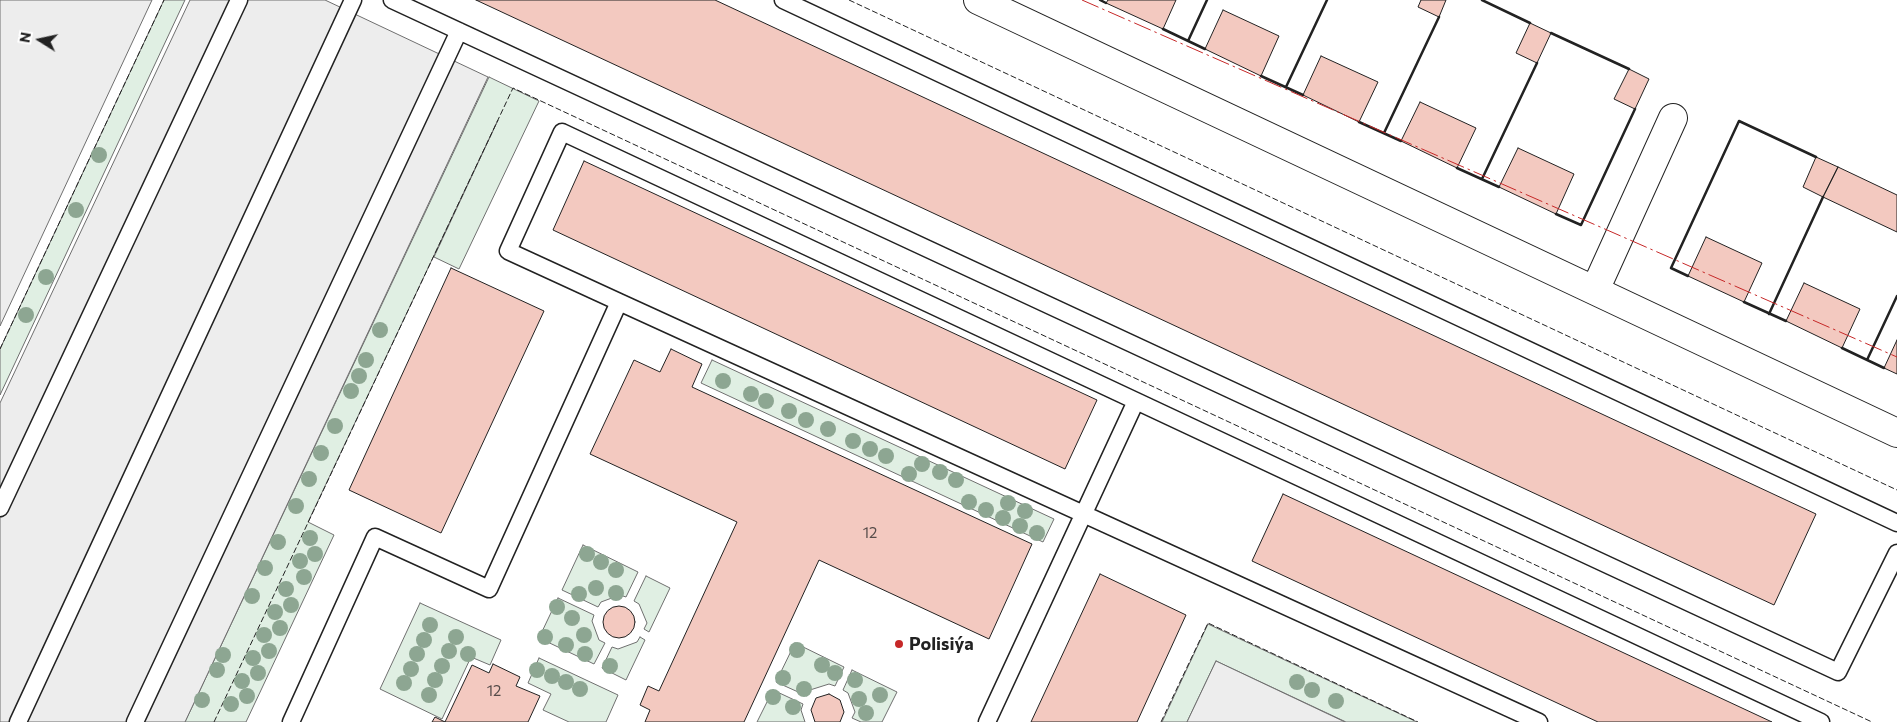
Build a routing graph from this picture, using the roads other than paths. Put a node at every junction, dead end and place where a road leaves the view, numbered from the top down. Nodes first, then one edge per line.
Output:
1 (239, 0) edge
2 (354, 0) edge
3 (392, 0) edge
4 (783, 0) edge
5 (978, 0) edge
6 (458, 31) junction
7 (1673, 118) dead end
8 (1595, 290) junction
9 (619, 302) junction
10 (1136, 401) junction
11 (1897, 433) edge
12 (0, 508) edge
13 (1084, 514) junction
14 (1897, 523) edge
15 (1897, 553) edge
16 (18, 722) edge
17 (135, 722) edge
18 (291, 722) edge
19 (987, 722) edge
20 (1539, 722) edge
21 (1821, 722) edge

1 - 12 lane
2 - 16 lane
3 - 6 lane
4 - 14 lane
5 - 8 street
6 - 15 lane
6 - 17 lane
7 - 8 street
8 - 11 street
9 - 10 lane
9 - 13 lane
9 - 18 lane
10 - 13 lane
10 - 21 lane
13 - 19 lane
13 - 20 lane

